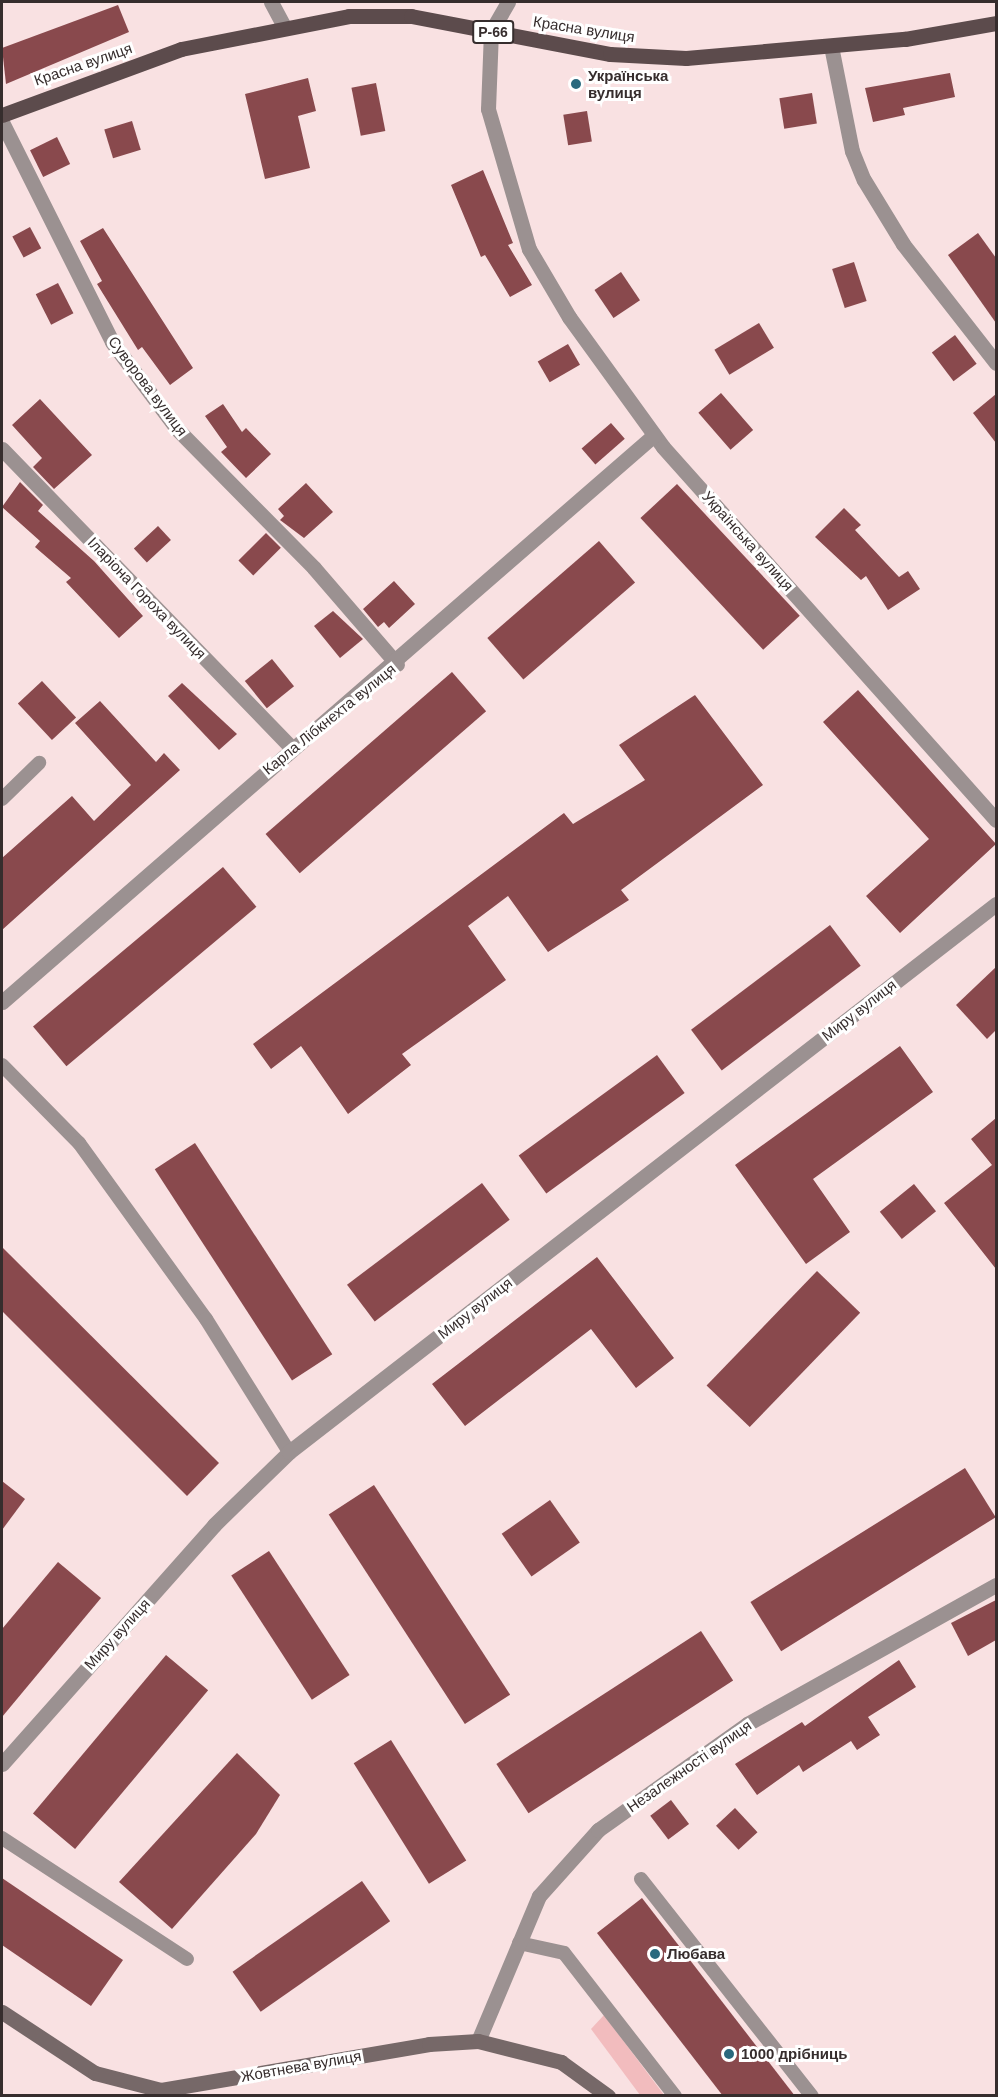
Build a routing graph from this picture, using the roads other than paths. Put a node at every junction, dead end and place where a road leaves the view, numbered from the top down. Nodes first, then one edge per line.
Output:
1 (271, 2) edge
2 (508, 2) edge
3 (996, 23) edge
4 (284, 26) junction
5 (491, 31) junction
6 (831, 46) junction
7 (2, 115) edge
8 (2, 122) edge
9 (996, 363) edge
10 (654, 435) junction
11 (2, 449) edge
12 (397, 664) junction
13 (292, 748) junction
14 (39, 763) dead end
15 (2, 799) edge
16 (996, 820) edge
17 (996, 904) edge
18 (2, 1002) edge
19 (2, 1065) edge
20 (289, 1452) junction
21 (996, 1586) edge
22 (2, 1764) edge
23 (2, 1838) edge
24 (641, 1879) dead end
25 (519, 1943) junction
26 (187, 1959) dead end
27 (2, 2012) edge
28 (478, 2041) junction
29 (608, 2096) edge
30 (675, 2096) edge
31 (812, 2096) edge

1 - 4 street
2 - 5 street
3 - 6 main road, Красна вулиця / Р-66
4 - 5 main road, Красна вулиця / Р-66
4 - 7 main road, Красна вулиця / Р-66
5 - 6 main road, Красна вулиця / Р-66
5 - 10 street, Українська вулиця
6 - 9 street
8 - 12 street, Суворова вулиця
10 - 12 street, Карла Лібкнехта вулиця
10 - 16 street, Українська вулиця
11 - 13 street, Іларіона Гороха вулиця
12 - 13 street, Карла Лібкнехта вулиця
13 - 18 street, Карла Лібкнехта вулиця
14 - 15 lane
17 - 20 street, Миру вулиця
19 - 20 lane
20 - 22 street, Миру вулиця
21 - 25 street, Незалежності вулиця
23 - 26 lane
24 - 31 lane
25 - 28 street, Незалежності вулиця
25 - 30 lane
27 - 28 main road, Жовтнева вулиця
28 - 29 main road, Жовтнева вулиця

